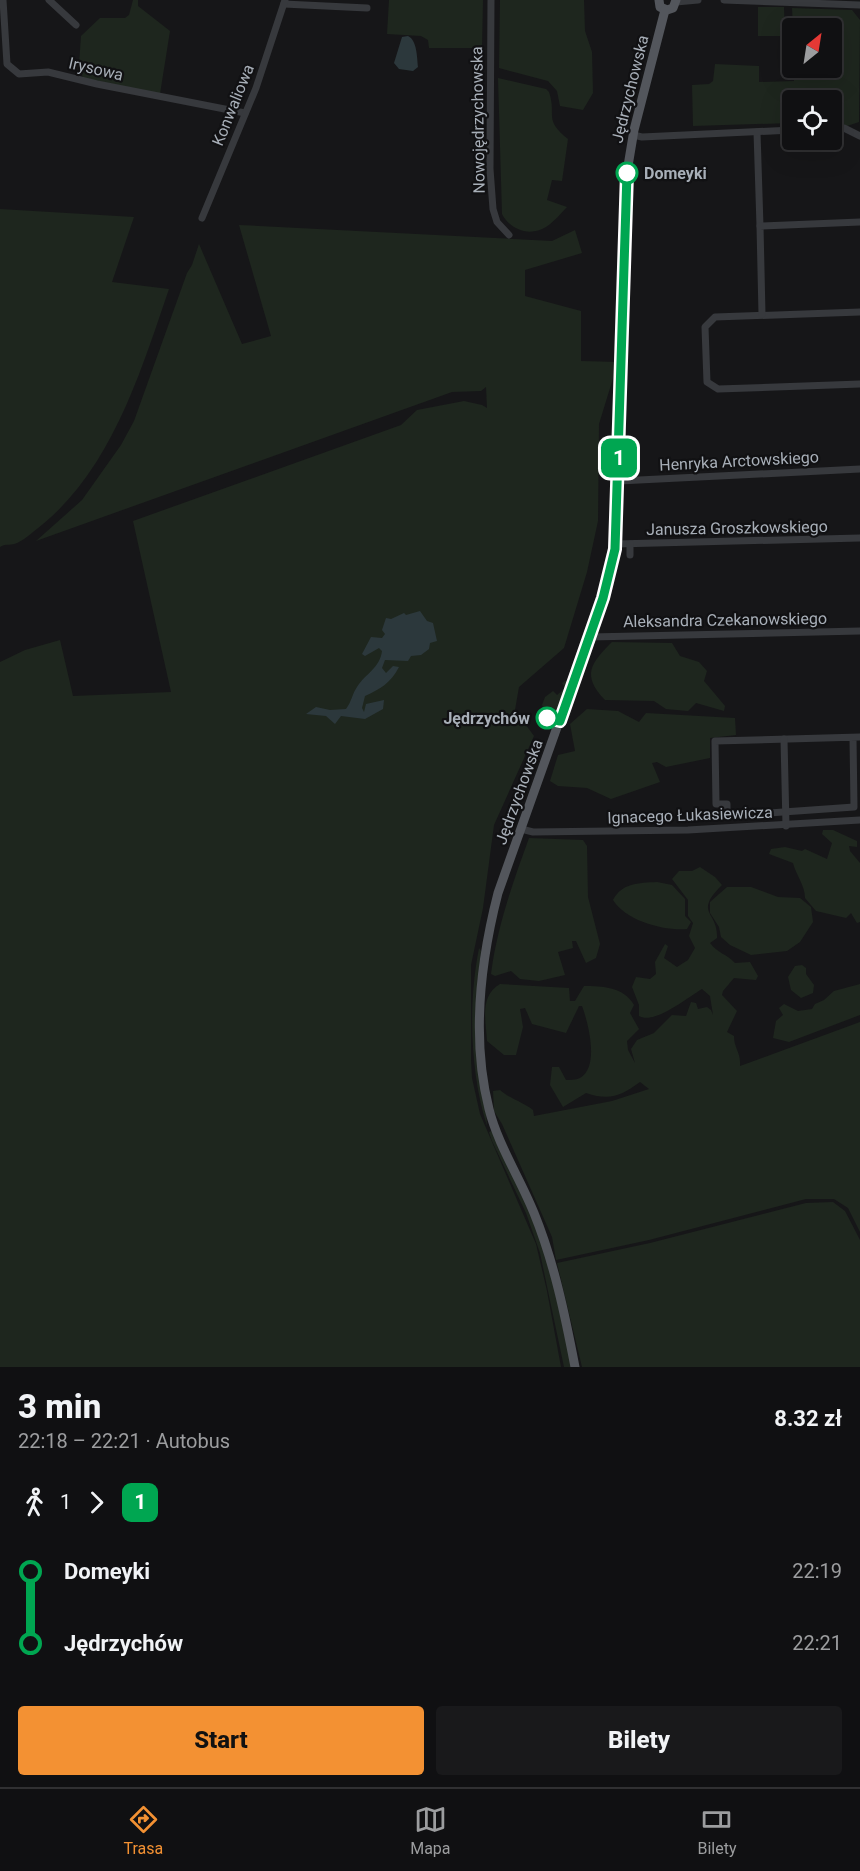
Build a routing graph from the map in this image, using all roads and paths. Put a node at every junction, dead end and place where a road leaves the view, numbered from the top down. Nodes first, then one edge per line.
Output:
1 (3, 0) edge
2 (49, 0) edge
3 (491, 0) edge
4 (659, 0) edge
5 (698, 0) edge
6 (724, 0) edge
7 (676, 1) edge
8 (285, 2) edge
9 (834, 2) edge
10 (860, 5) edge
11 (367, 8) dead end
12 (665, 10) junction
13 (76, 25) dead end
14 (245, 113) junction
15 (842, 128) edge
16 (782, 131) edge
17 (756, 132) junction
18 (633, 135) junction
19 (860, 136) edge
20 (202, 218) dead end
21 (860, 222) edge
22 (760, 226) junction
23 (509, 235) dead end
24 (860, 312) edge
25 (762, 314) junction
26 (860, 384) edge
27 (860, 469) edge
28 (619, 480) junction
29 (860, 538) edge
30 (615, 544) junction
31 (630, 544) junction
32 (630, 555) dead end
33 (860, 631) edge
34 (590, 637) junction
35 (856, 737) edge
36 (784, 739) junction
37 (785, 813) junction
38 (860, 820) edge
39 (786, 826) junction
40 (521, 829) junction
41 (575, 1367) edge

1 - 14 street, Irysowa
2 - 13 street
3 - 23 street, Nowojędrzychowska
4 - 12 main road
5 - 7 street
6 - 9 street
7 - 12 main road
8 - 11 street
8 - 14 street, Konwaliowa
9 - 10 street
12 - 18 main road, Jędrzychowska
14 - 20 street, Konwaliowa
15 - 19 street
16 - 17 street
17 - 18 street
17 - 22 street
18 - 28 main road, Jędrzychowska
21 - 22 street
22 - 25 street
24 - 25 street
25 - 26 street
27 - 28 street, Henryka Arctowskiego
28 - 30 main road, Jędrzychowska
29 - 31 street, Janusza Groszkowskiego
30 - 31 street, Janusza Groszkowskiego
30 - 34 main road, Jędrzychowska
31 - 32 street
33 - 34 street, Aleksandra Czekanowskiego
34 - 40 main road, Jędrzychowska
35 - 36 street
35 - 37 street
36 - 37 street
36 - 37 street
37 - 39 street
38 - 39 street, Ignacego Łukasiewicza
39 - 40 street, Ignacego Łukasiewicza
40 - 41 main road, Jędrzychowska

